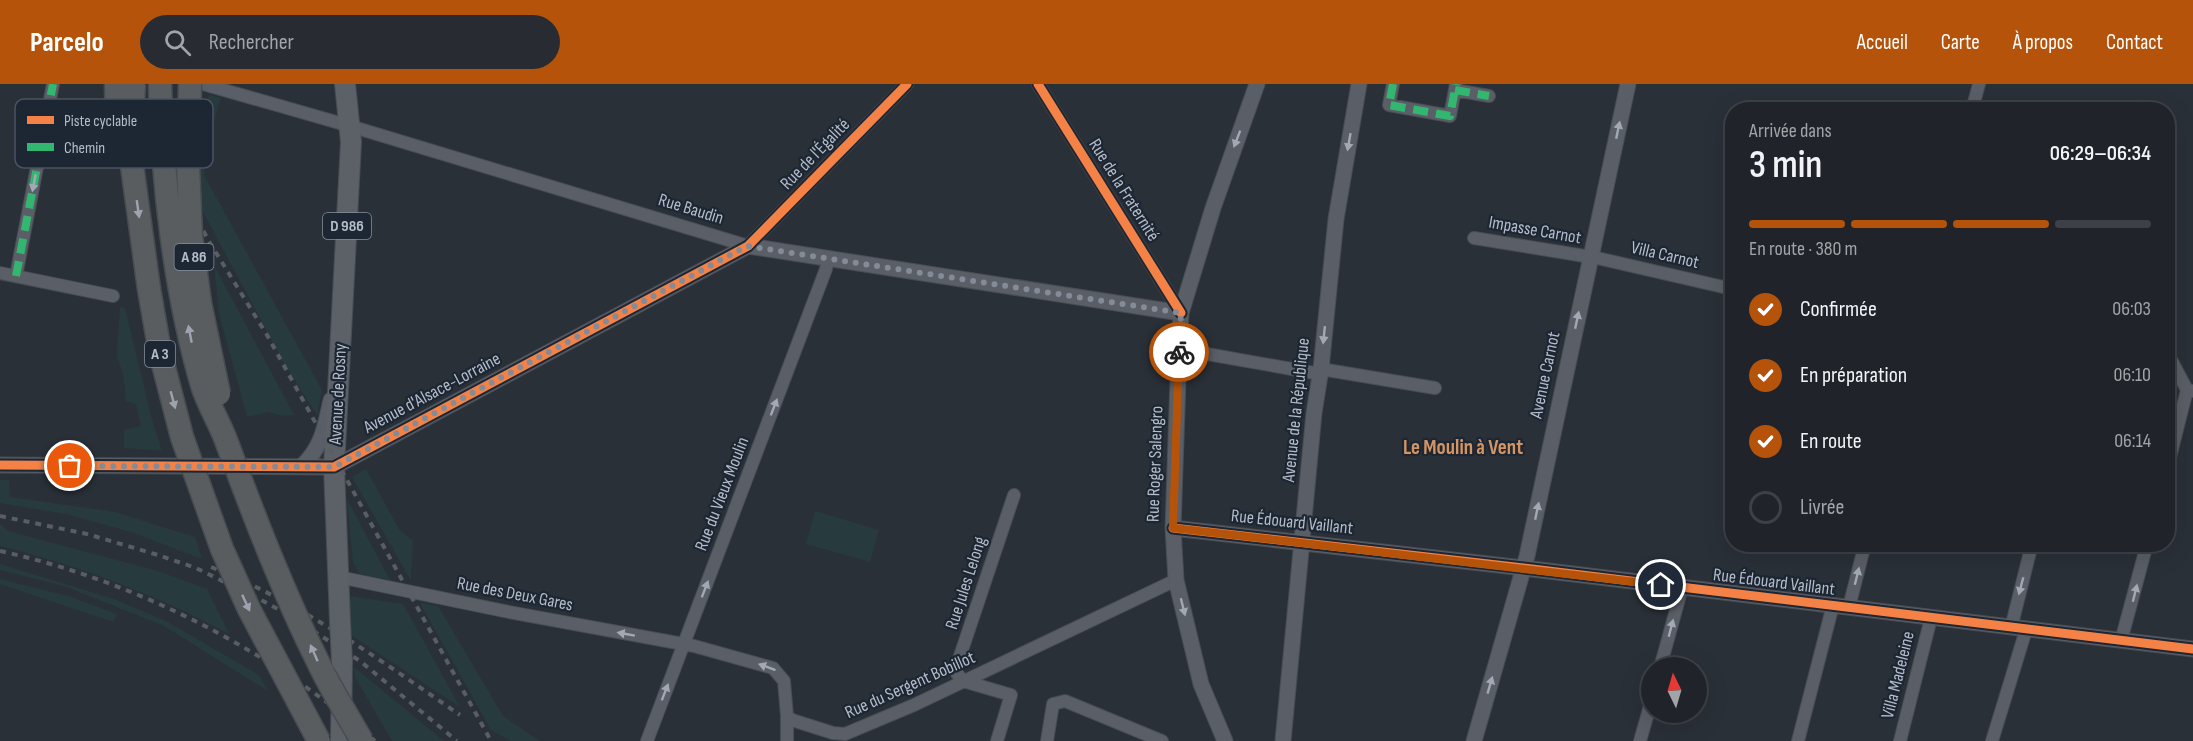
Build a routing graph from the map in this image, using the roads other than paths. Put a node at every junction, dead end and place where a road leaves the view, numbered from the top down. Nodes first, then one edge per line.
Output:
1 (53, 84) edge
2 (116, 84) edge
3 (134, 84) edge
4 (160, 84) edge
5 (190, 84) edge
6 (203, 84) edge
7 (345, 84) edge
8 (904, 84) edge
9 (1038, 84) edge
10 (1257, 84) edge
11 (1359, 84) edge
12 (1393, 84) edge
13 (1628, 84) edge
14 (1979, 84) edge
15 (1456, 87) edge
16 (1489, 96) dead end
17 (50, 99) edge
18 (116, 99) edge
19 (133, 99) edge
20 (161, 99) edge
21 (190, 99) edge
22 (1974, 102) edge
23 (350, 126) junction
24 (37, 168) edge
25 (132, 168) edge
26 (165, 168) edge
27 (188, 168) edge
28 (1474, 238) dead end
29 (747, 246) junction
30 (828, 258) junction
31 (1590, 258) junction
32 (0, 273) edge
33 (16, 276) junction
34 (1725, 288) edge
35 (113, 296) dead end
36 (1181, 313) junction
37 (1179, 350) junction
38 (2175, 365) edge
39 (339, 368) junction
40 (1321, 372) junction
41 (1435, 388) dead end
42 (2190, 390) edge
43 (222, 428) junction
44 (2175, 441) edge
45 (0, 465) edge
46 (301, 467) junction
47 (334, 467) junction
48 (1014, 495) dead end
49 (1173, 528) junction
50 (1301, 543) junction
51 (1863, 552) edge
52 (2031, 552) edge
53 (2145, 552) edge
54 (1524, 568) junction
55 (339, 577) junction
56 (1176, 580) junction
57 (1682, 588) junction
58 (1833, 606) junction
59 (1850, 607) junction
60 (1931, 618) junction
61 (2018, 629) junction
62 (2121, 641) junction
63 (684, 644) junction
64 (2193, 649) edge
65 (1663, 657) edge
66 (963, 681) junction
67 (788, 716) junction
68 (1645, 723) edge
69 (319, 741) edge
70 (341, 741) edge
71 (362, 741) edge
72 (647, 741) edge
73 (787, 741) edge
74 (997, 741) edge
75 (1047, 741) edge
76 (1162, 741) edge
77 (1225, 741) edge
78 (1283, 741) edge
79 (1474, 741) edge
80 (1640, 741) edge
81 (1798, 741) edge
82 (1900, 741) edge
83 (1992, 741) edge

1 -> 17 street
2 - 18 highway, bridge
3 - 19 highway, A 3, bridge
20 -> 4 highway, A 3, bridge
5 - 21 highway, A 86, bridge
6 - 23 street, Rue Baudin
7 - 23 main road, Avenue de Rosny / D 986
8 - 29 street, Rue de l'Égalité
9 - 36 street, Rue de la Fraternité
10 -> 36 street, Rue Roger Salengro
11 -> 40 street, Avenue de la République
12 - 15 street
31 -> 13 street, Avenue Carnot
14 - 22 street
15 - 16 street
23 - 29 street, Rue Baudin
23 - 39 main road, Avenue de Rosny / D 986
24 -> 33 street
25 -> 69 highway, A 3, bridge
43 -> 26 highway, A 3, bridge
27 - 43 highway, A 86, bridge
28 - 31 street, Impasse Carnot
29 - 30 street, Rue Baudin
29 - 47 street, Avenue d'Alsace-Lorraine
30 - 36 street, Rue Baudin
63 -> 30 street, Rue du Vieux Moulin
31 - 34 street, Villa Carnot
54 -> 31 street, Avenue Carnot
32 - 33 street
33 - 35 street
36 - 37 street, Rue Roger Salengro
37 - 40 street
37 - 49 street, Rue Roger Salengro
38 - 42 street
39 - 46 street
39 - 47 main road, Avenue de Rosny / D 986
40 - 41 street
40 - 50 street, Avenue de la République
42 - 44 street
71 -> 43 highway, A 3, bridge
45 - 46 street, Avenue d'Alsace-Lorraine
46 - 47 street, Avenue d'Alsace-Lorraine
47 - 55 main road, Avenue de Rosny / D 986
48 - 66 street, Rue Jules Lelong
49 - 50 street, Rue Édouard Vaillant
49 - 56 street, Rue Roger Salengro
50 - 54 street, Rue Édouard Vaillant
50 - 78 street, Avenue de la République
59 -> 51 street
52 -> 61 street
62 -> 53 street
54 - 57 street, Rue Édouard Vaillant
79 -> 54 street, Avenue Carnot
63 -> 55 street, Rue des Deux Gares
55 - 70 main road, Avenue de Rosny / D 986, bridge
56 - 66 street, Rue du Sergent Bobillot
56 -> 77 street, Rue Roger Salengro
57 - 58 street, Rue Édouard Vaillant
65 -> 57 street
58 - 59 street, Rue Édouard Vaillant
58 - 81 street
59 - 60 street, Rue Édouard Vaillant
60 - 61 street, Rue Édouard Vaillant
60 - 82 street, Villa Madeleine
61 - 62 street, Rue Édouard Vaillant
61 - 83 street
62 - 64 street, Rue Édouard Vaillant
67 -> 63 street
72 -> 63 street, Rue du Vieux Moulin
66 - 67 street, Rue du Sergent Bobillot
66 - 74 street
67 - 73 street
68 - 80 street
75 - 76 street

